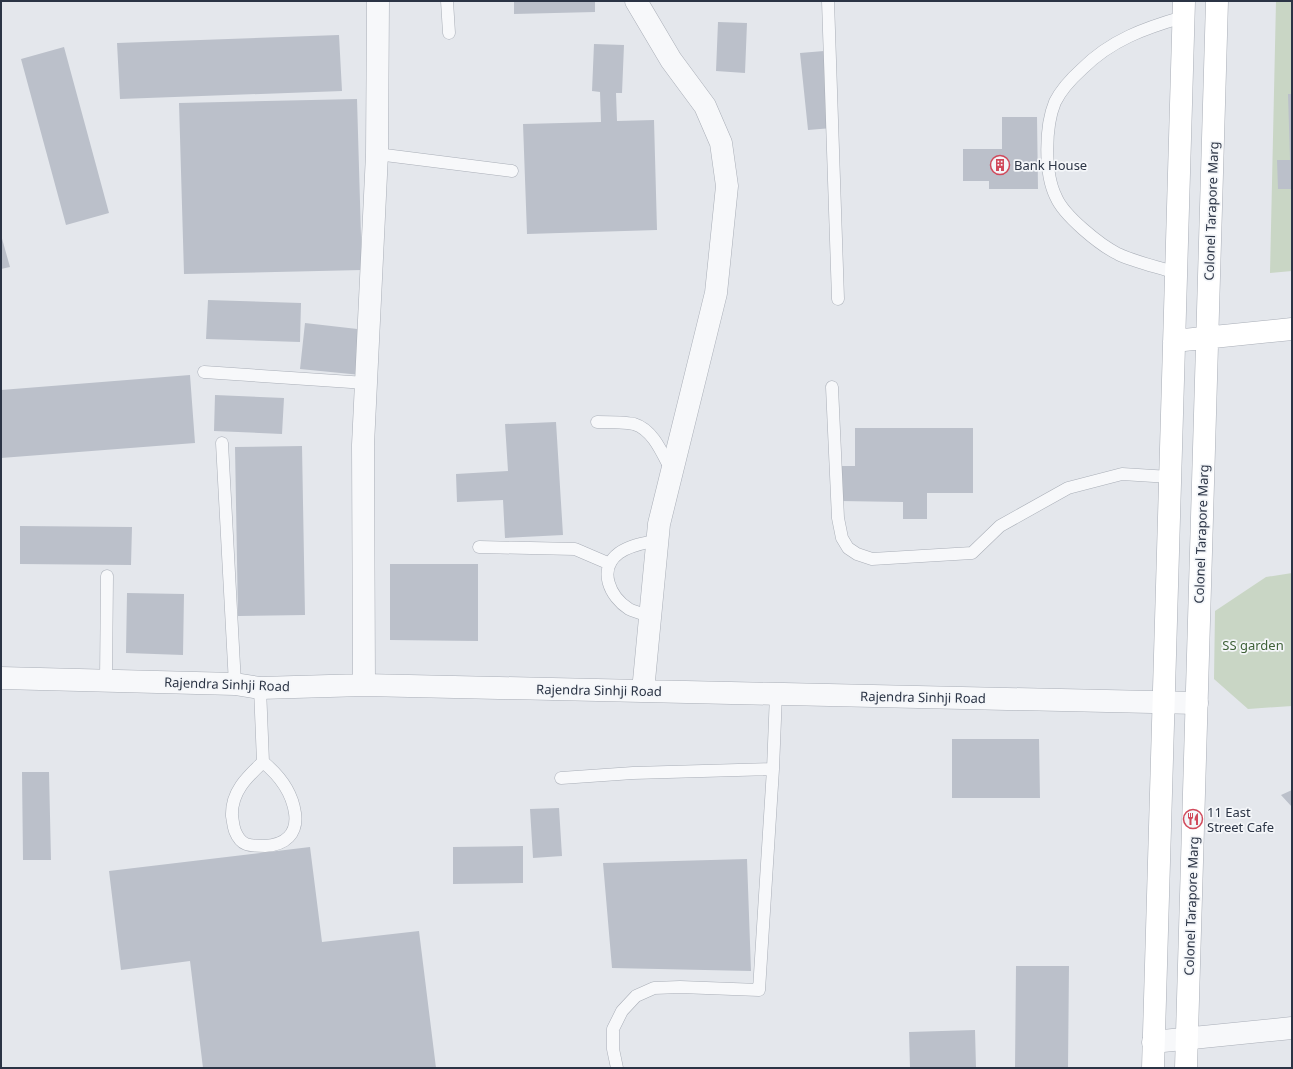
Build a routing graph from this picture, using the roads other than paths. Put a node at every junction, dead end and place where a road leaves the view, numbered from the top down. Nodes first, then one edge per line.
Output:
1 (378, 1) edge
2 (447, 1) edge
3 (636, 1) edge
4 (828, 1) edge
5 (1217, 1) edge
6 (1184, 9) edge
7 (449, 33) dead end
8 (377, 154) junction
9 (512, 171) dead end
10 (1176, 273) junction
11 (838, 299) dead end
12 (1292, 329) edge
13 (1207, 338) junction
14 (1174, 341) junction
15 (204, 372) dead end
16 (366, 383) junction
17 (832, 387) dead end
18 (597, 422) dead end
19 (222, 443) dead end
20 (672, 473) junction
21 (1170, 477) junction
22 (658, 540) junction
23 (479, 547) dead end
24 (610, 564) junction
25 (107, 576) dead end
26 (650, 616) junction
27 (1, 678) edge
28 (106, 680) junction
29 (235, 684) junction
30 (364, 685) junction
31 (260, 688) junction
32 (643, 691) junction
33 (776, 694) junction
34 (1163, 702) junction
35 (1197, 703) junction
36 (263, 762) junction
37 (774, 769) junction
38 (562, 778) dead end
39 (1292, 1028) edge
40 (1187, 1038) junction
41 (1153, 1042) junction
42 (617, 1068) edge
43 (1153, 1068) edge
44 (1186, 1068) edge

1 - 8 street
2 - 7 lane
3 - 20 street
4 - 11 lane
5 - 13 main road, Colonel Tarapore Marg
6 - 10 main road
6 - 10 lane
8 - 9 lane
8 - 16 street
10 - 14 main road
12 - 13 main road
13 - 14 main road
13 - 35 main road, Colonel Tarapore Marg
14 - 21 main road
15 - 16 lane
16 - 30 street
17 - 21 lane
18 - 20 lane
19 - 29 lane
20 - 22 street
21 - 34 main road
22 - 24 lane
22 - 26 street
23 - 24 lane
24 - 26 lane
25 - 28 lane
26 - 32 street
27 - 28 street, Rajendra Sinhji Road
28 - 29 street, Rajendra Sinhji Road
29 - 31 street, Rajendra Sinhji Road
30 - 31 street, Rajendra Sinhji Road
30 - 32 street, Rajendra Sinhji Road
31 - 36 lane
32 - 33 street, Rajendra Sinhji Road
33 - 34 street, Rajendra Sinhji Road
33 - 37 lane
34 - 35 street, Rajendra Sinhji Road
34 - 41 main road
35 - 40 main road, Colonel Tarapore Marg
36 - 36 lane
37 - 38 lane
37 - 42 lane
39 - 40 street
40 - 41 street
40 - 44 main road, Colonel Tarapore Marg
41 - 43 main road

